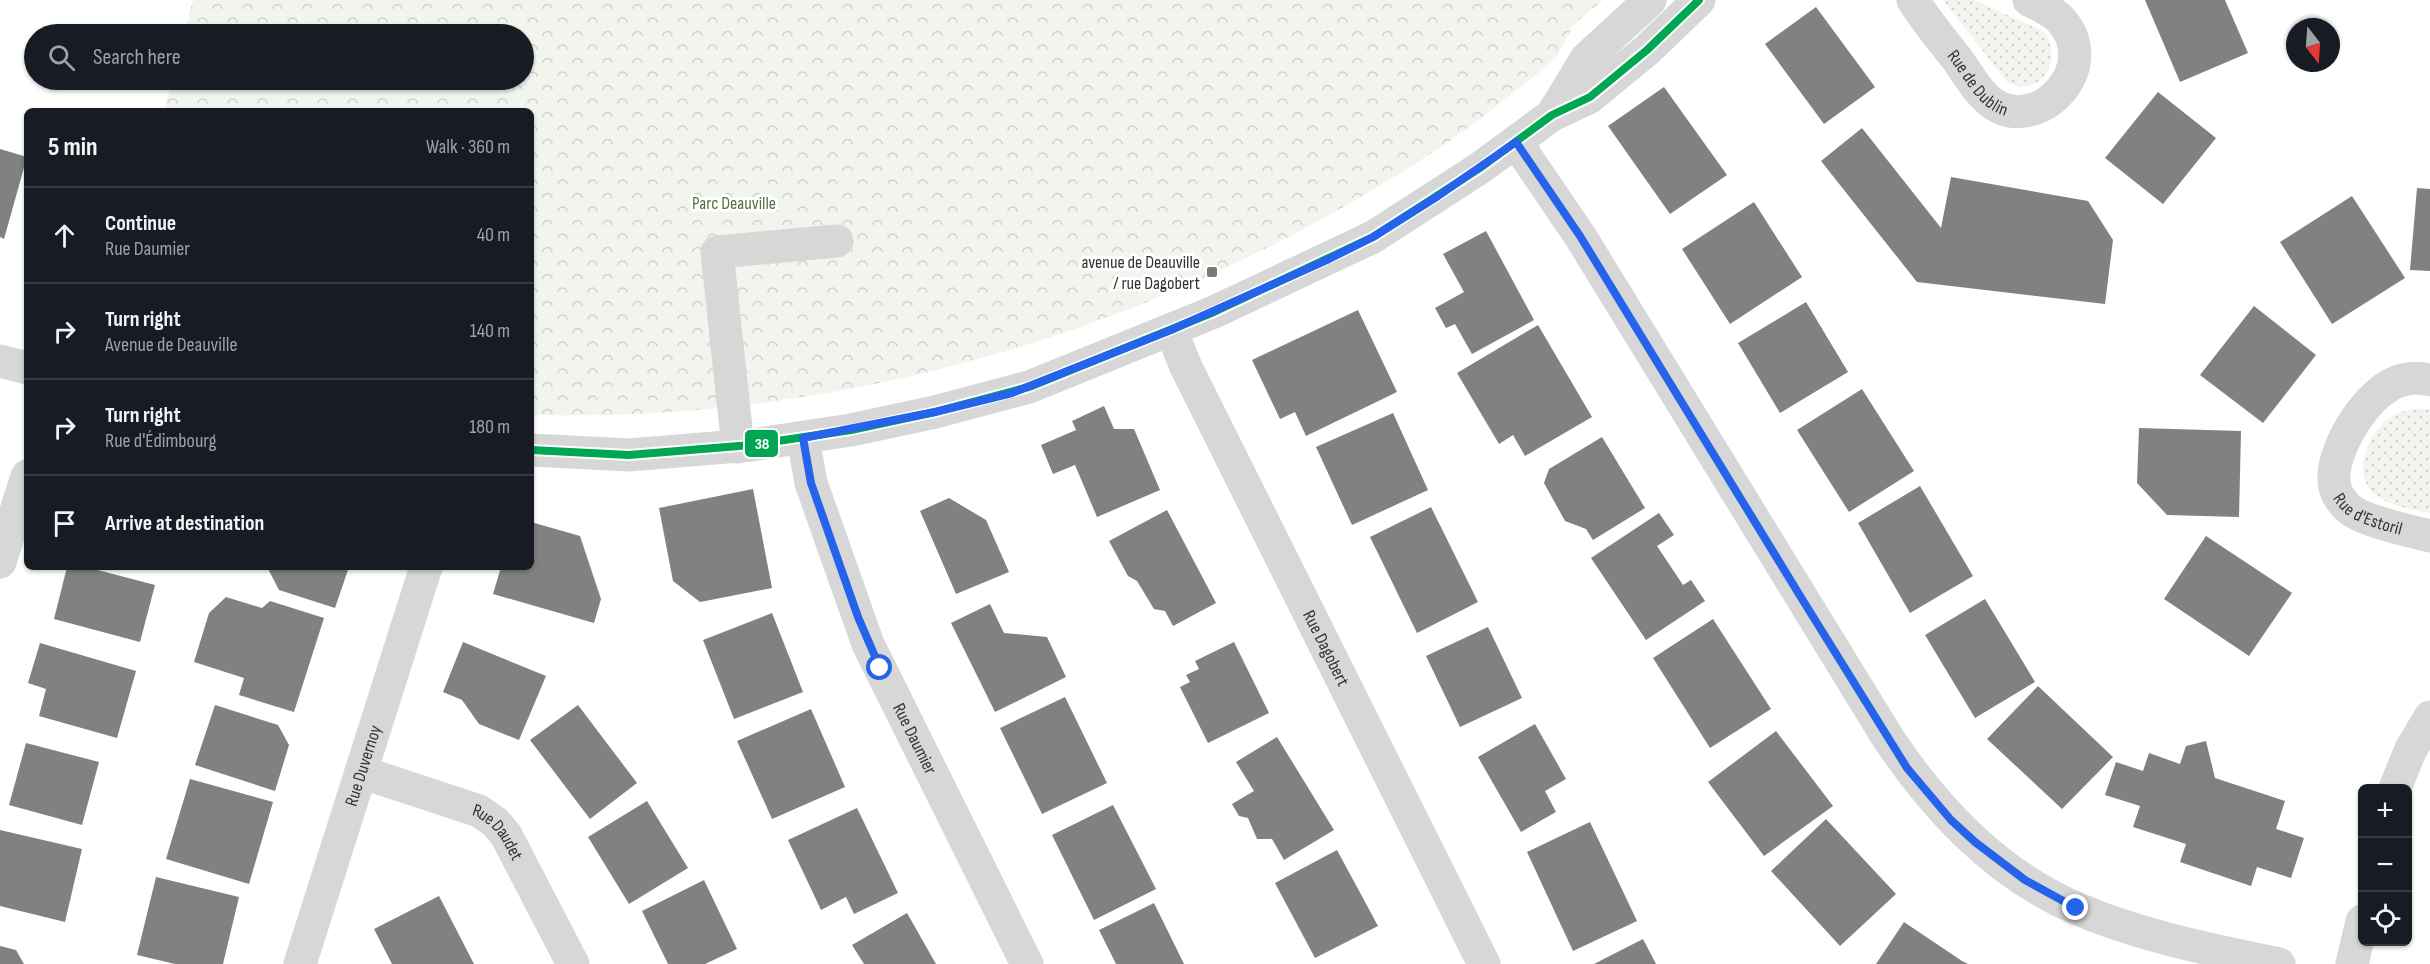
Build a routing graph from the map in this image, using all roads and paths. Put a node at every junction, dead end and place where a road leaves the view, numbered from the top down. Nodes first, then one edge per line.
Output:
1 (1650, 0) edge
2 (1699, 0) edge
3 (1913, 0) edge
4 (2029, 0) edge
5 (1552, 115) junction
6 (1516, 142) junction
7 (837, 241) dead end
8 (1171, 330) junction
9 (0, 361) edge
10 (24, 367) edge
11 (2430, 380) edge
12 (803, 438) junction
13 (738, 447) junction
14 (534, 450) edge
15 (24, 486) edge
16 (2430, 536) edge
17 (0, 562) edge
18 (425, 570) edge
19 (2430, 717) edge
20 (361, 772) junction
21 (2397, 784) edge
22 (2358, 938) edge
23 (300, 964) edge
24 (573, 964) edge
25 (1027, 964) edge
26 (1484, 964) edge
27 (2279, 964) edge
28 (2352, 964) edge

1 - 5 street
2 - 5 street
3 - 4 street, Rue de Dublin
5 - 6 street
6 - 8 street
6 - 27 street
7 - 13 street
8 - 12 street
8 - 26 street, Rue Dagobert
9 - 10 street
11 - 16 street, Rue d'Estoril
12 - 13 street
12 - 25 street, Rue Daumier
13 - 14 street
15 - 17 street
18 - 20 street, Rue Duvernoy
19 - 21 street
20 - 23 street, Rue Duvernoy
20 - 24 street, Rue Daudet
22 - 28 street

